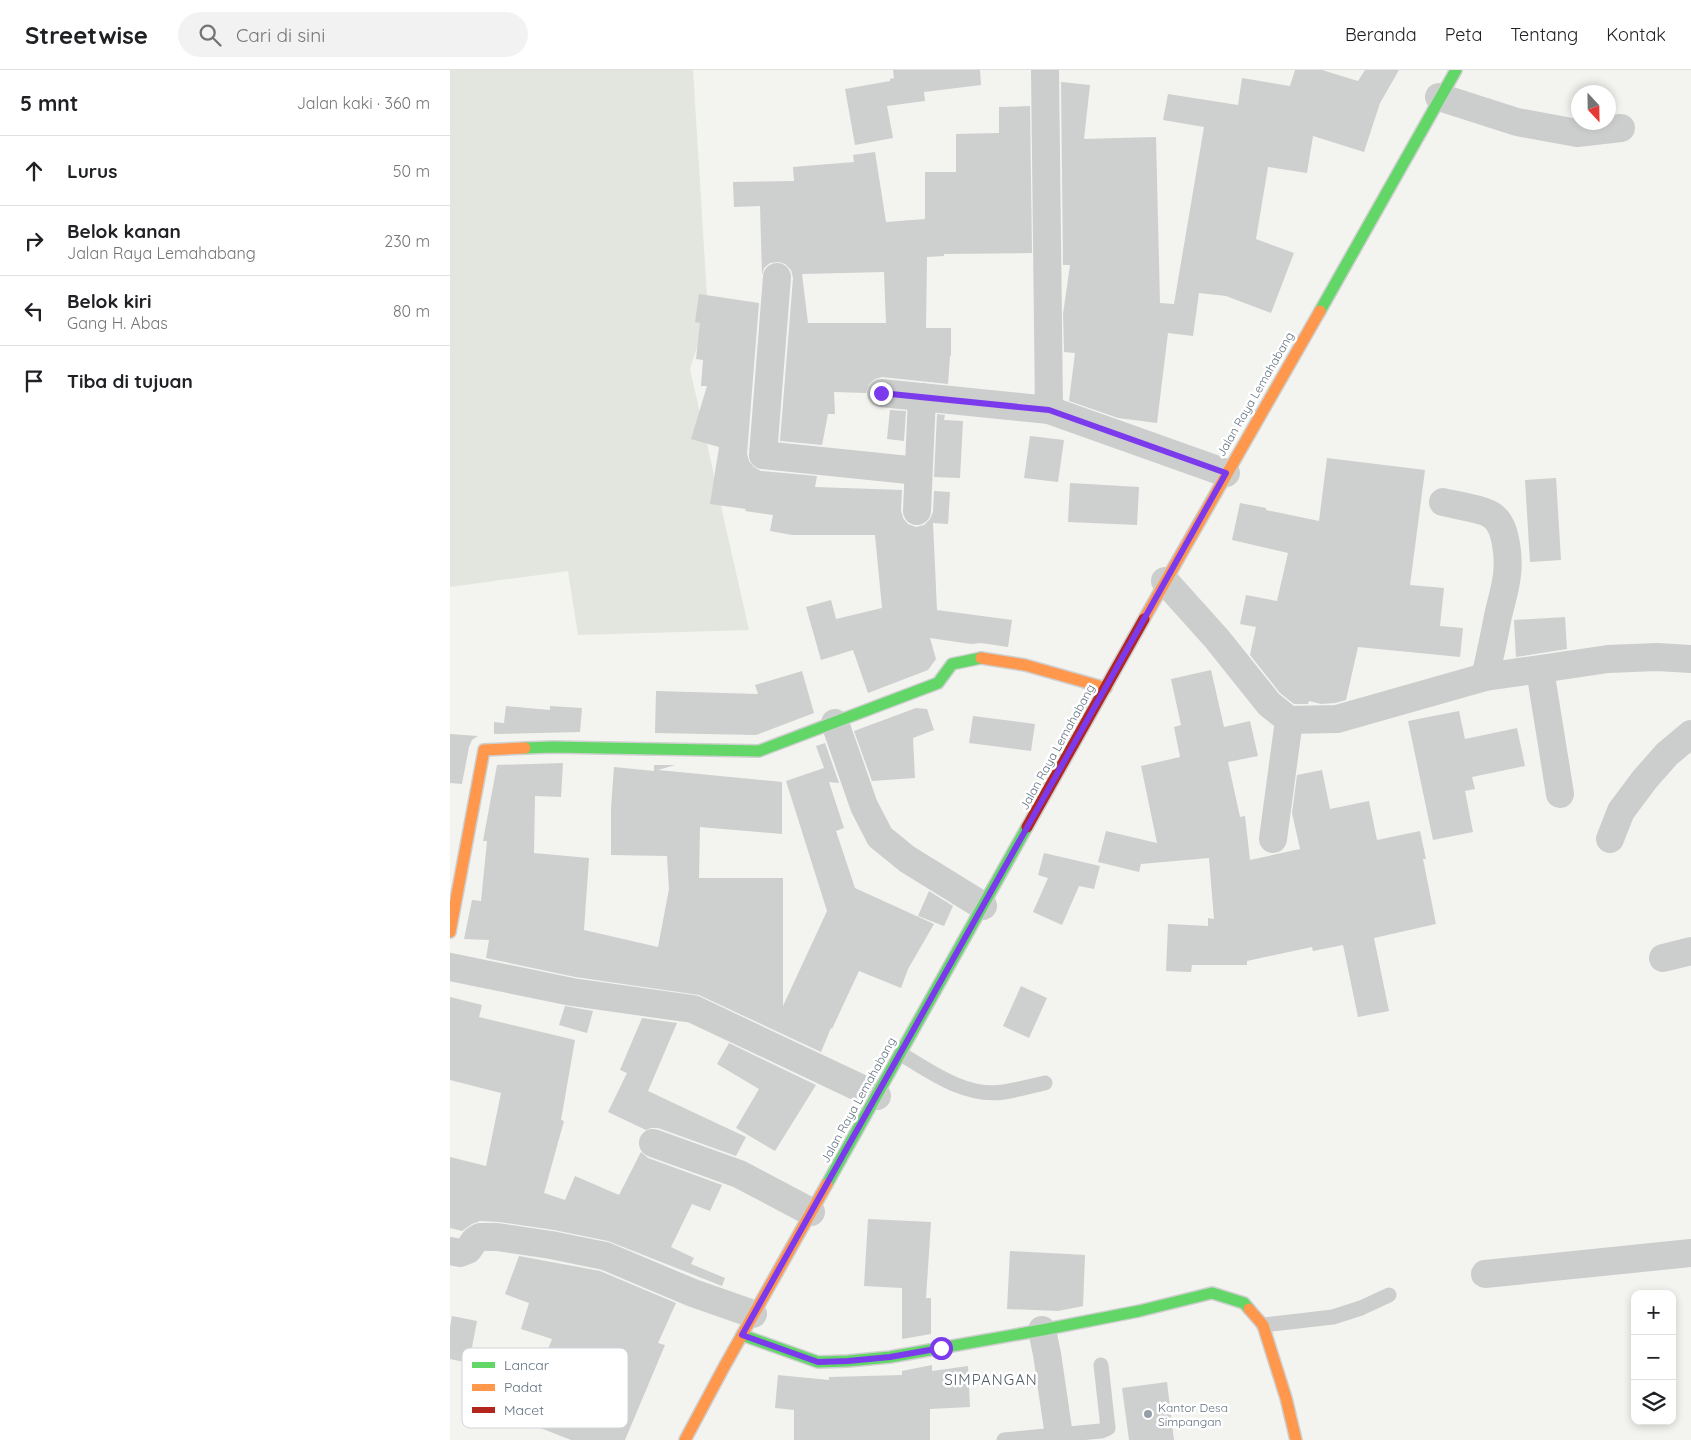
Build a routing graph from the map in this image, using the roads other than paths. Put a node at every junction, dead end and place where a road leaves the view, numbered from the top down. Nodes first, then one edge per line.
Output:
1 (1045, 70) edge
2 (1456, 70) edge
3 (1439, 97) junction
4 (1621, 128) dead end
5 (777, 277) dead end
6 (881, 393) dead end
7 (922, 397) junction
8 (1049, 410) junction
9 (918, 471) junction
10 (1226, 473) junction
11 (1443, 502) dead end
12 (917, 511) dead end
13 (1166, 581) junction
14 (1691, 659) edge
15 (1540, 670) junction
16 (1485, 677) junction
17 (1106, 688) junction
18 (1289, 720) junction
19 (835, 723) junction
20 (1691, 734) edge
21 (1560, 794) dead end
22 (1273, 838) dead end
23 (1610, 839) dead end
24 (983, 906) junction
25 (450, 932) edge
26 (1691, 951) edge
27 (1663, 958) dead end
28 (450, 967) edge
29 (900, 1054) junction
30 (1045, 1083) dead end
31 (877, 1096) junction
32 (653, 1143) dead end
33 (811, 1212) junction
34 (450, 1251) edge
35 (1691, 1253) edge
36 (1485, 1274) dead end
37 (1389, 1295) dead end
38 (748, 1324) junction
39 (1264, 1325) junction
40 (1042, 1330) junction
41 (1101, 1365) dead end
42 (1059, 1438) edge
43 (685, 1440) edge
44 (1004, 1440) edge
45 (1296, 1440) edge

1 - 8 street
2 - 3 main road, Jalan Raya Lemahabang
3 - 4 street
3 - 10 main road, Jalan Raya Lemahabang
5 - 9 street
6 - 7 street
7 - 8 street
7 - 9 street
8 - 10 street
9 - 12 street
10 - 13 main road, Jalan Raya Lemahabang
11 - 16 street
13 - 17 main road, Jalan Raya Lemahabang
13 - 18 street
14 - 15 street
15 - 16 street
15 - 21 street
16 - 18 street
17 - 19 main road
17 - 24 main road, Jalan Raya Lemahabang
18 - 22 street
19 - 24 street
19 - 25 main road
20 - 23 street
24 - 29 main road, Jalan Raya Lemahabang
26 - 27 street
28 - 31 street
29 - 30 lane
29 - 31 main road, Jalan Raya Lemahabang
31 - 33 main road, Jalan Raya Lemahabang
32 - 33 street
33 - 38 main road, Jalan Raya Lemahabang
34 - 38 street
35 - 36 street
37 - 39 lane
38 - 40 main road
38 - 43 main road, Jalan Raya Lemahabang
39 - 40 main road
39 - 45 main road
40 - 42 street
41 - 42 lane
42 - 44 lane

